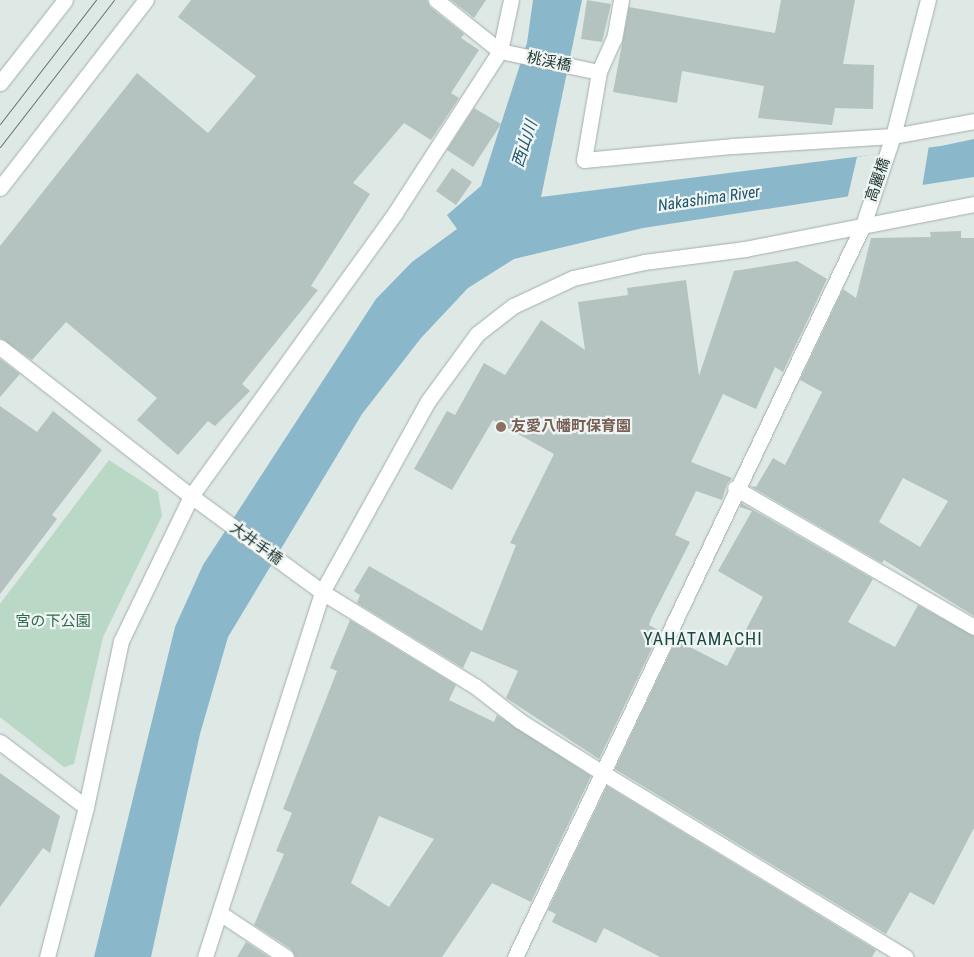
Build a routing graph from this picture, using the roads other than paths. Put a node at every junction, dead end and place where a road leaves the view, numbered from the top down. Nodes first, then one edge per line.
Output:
1 (65, 0) edge
2 (146, 0) edge
3 (436, 0) edge
4 (511, 0) edge
5 (621, 0) edge
6 (928, 0) edge
7 (500, 51) junction
8 (599, 72) junction
9 (0, 83) edge
10 (974, 121) edge
11 (893, 136) junction
12 (0, 188) edge
13 (974, 204) edge
14 (863, 224) junction
15 (0, 347) edge
16 (735, 488) junction
17 (191, 496) junction
18 (322, 592) junction
19 (974, 626) edge
20 (0, 742) edge
21 (603, 773) junction
22 (86, 807) junction
23 (221, 914) junction
24 (47, 957) edge
25 (205, 957) edge
26 (286, 957) edge
27 (515, 957) edge
28 (906, 957) edge

1 - 9 street
2 - 12 street
3 - 7 street
4 - 7 street
5 - 8 street
6 - 11 street, 高麗橋
7 - 8 street, 桃渓橋
7 - 17 street
8 - 11 street
10 - 11 street
11 - 14 street, 高麗橋
13 - 14 street
14 - 16 street, 高麗橋
14 - 18 street
15 - 17 street, 大井手橋
16 - 19 street
16 - 21 street, 高麗橋
17 - 18 street, 大井手橋
17 - 22 street
18 - 21 street, 大井手橋
18 - 23 street
20 - 22 street
21 - 27 street, 高麗橋
21 - 28 street, 大井手橋
22 - 24 street
23 - 25 street
23 - 26 street

